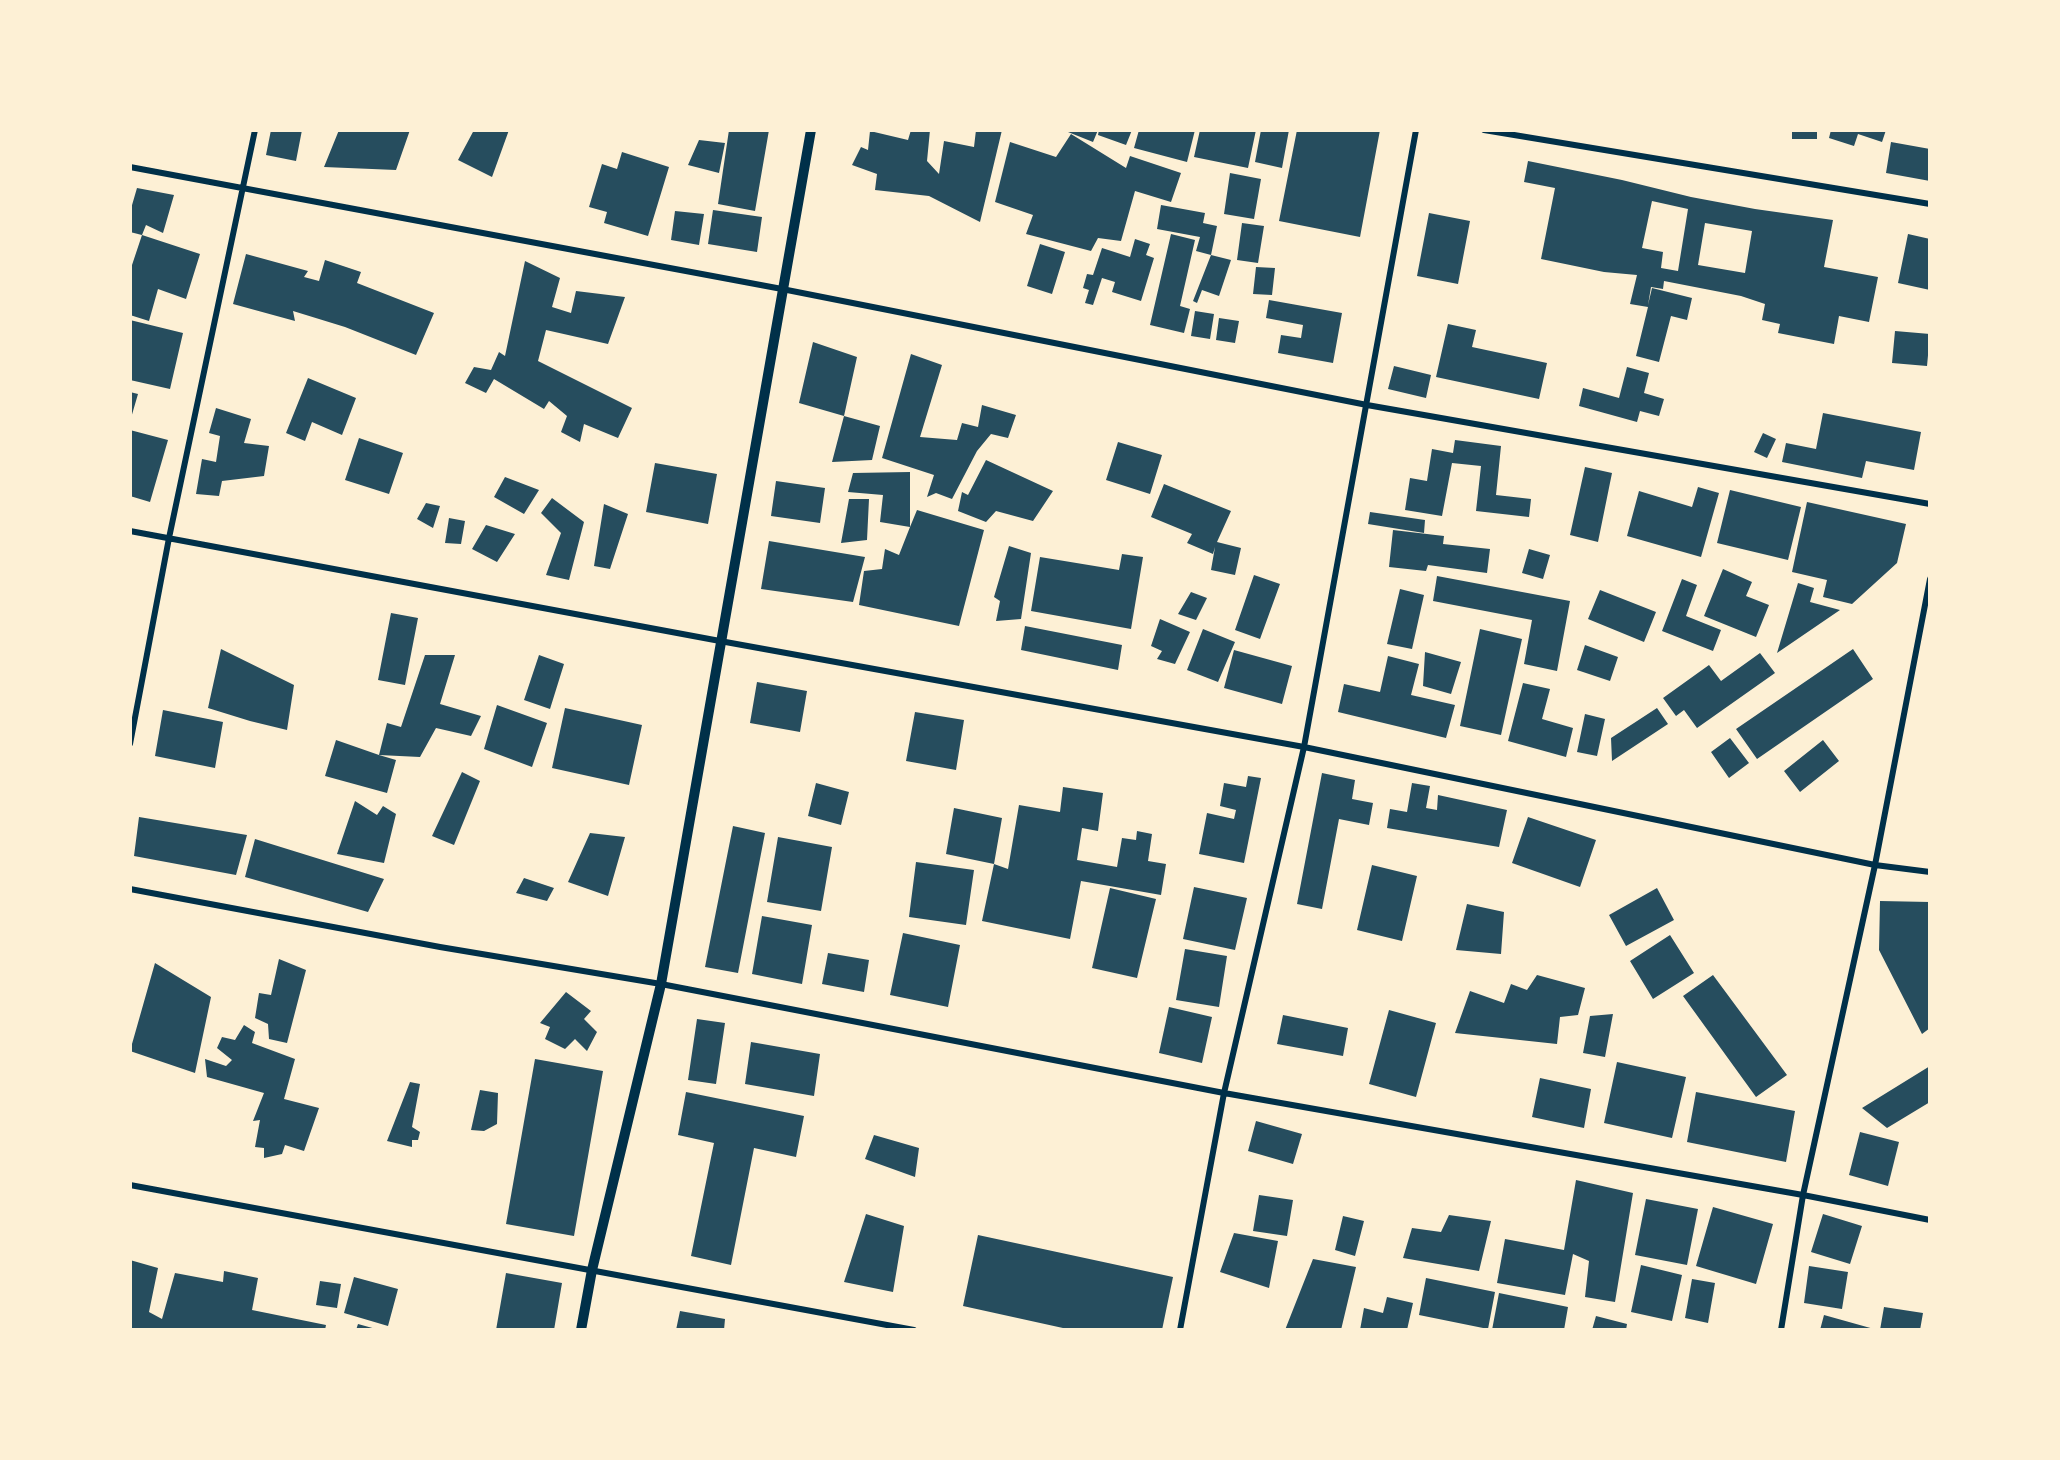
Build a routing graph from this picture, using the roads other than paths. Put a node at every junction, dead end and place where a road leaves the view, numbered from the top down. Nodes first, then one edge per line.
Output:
1 (255, 130) edge
2 (811, 130) edge
3 (1416, 130) edge
4 (1484, 130) edge
5 (130, 167) edge
6 (244, 189) junction
7 (1929, 204) edge
8 (782, 289) junction
9 (1368, 405) junction
10 (1929, 504) edge
11 (130, 531) edge
12 (169, 538) junction
13 (1929, 579) edge
14 (720, 641) junction
15 (130, 744) edge
16 (1304, 747) junction
17 (1875, 865) junction
18 (1929, 872) edge
19 (130, 889) edge
20 (661, 984) junction
21 (1224, 1093) junction
22 (130, 1185) edge
23 (1803, 1195) junction
24 (1929, 1220) edge
25 (592, 1270) junction
26 (581, 1329) edge
27 (914, 1329) edge
28 (1180, 1329) edge
29 (1781, 1329) edge

1 - 6 street
2 - 8 street
3 - 9 street
4 - 7 street
5 - 6 street
6 - 8 street
6 - 12 street
8 - 9 street
8 - 14 street
9 - 10 street
9 - 16 street
11 - 12 street
12 - 14 street
12 - 15 street
13 - 17 street
14 - 16 street
14 - 20 street
16 - 17 street
16 - 21 street
17 - 18 street
17 - 23 street
19 - 20 street
20 - 21 street
20 - 25 street
21 - 23 street
21 - 28 street
22 - 25 street
23 - 24 street
23 - 29 street
25 - 26 street
25 - 27 street

